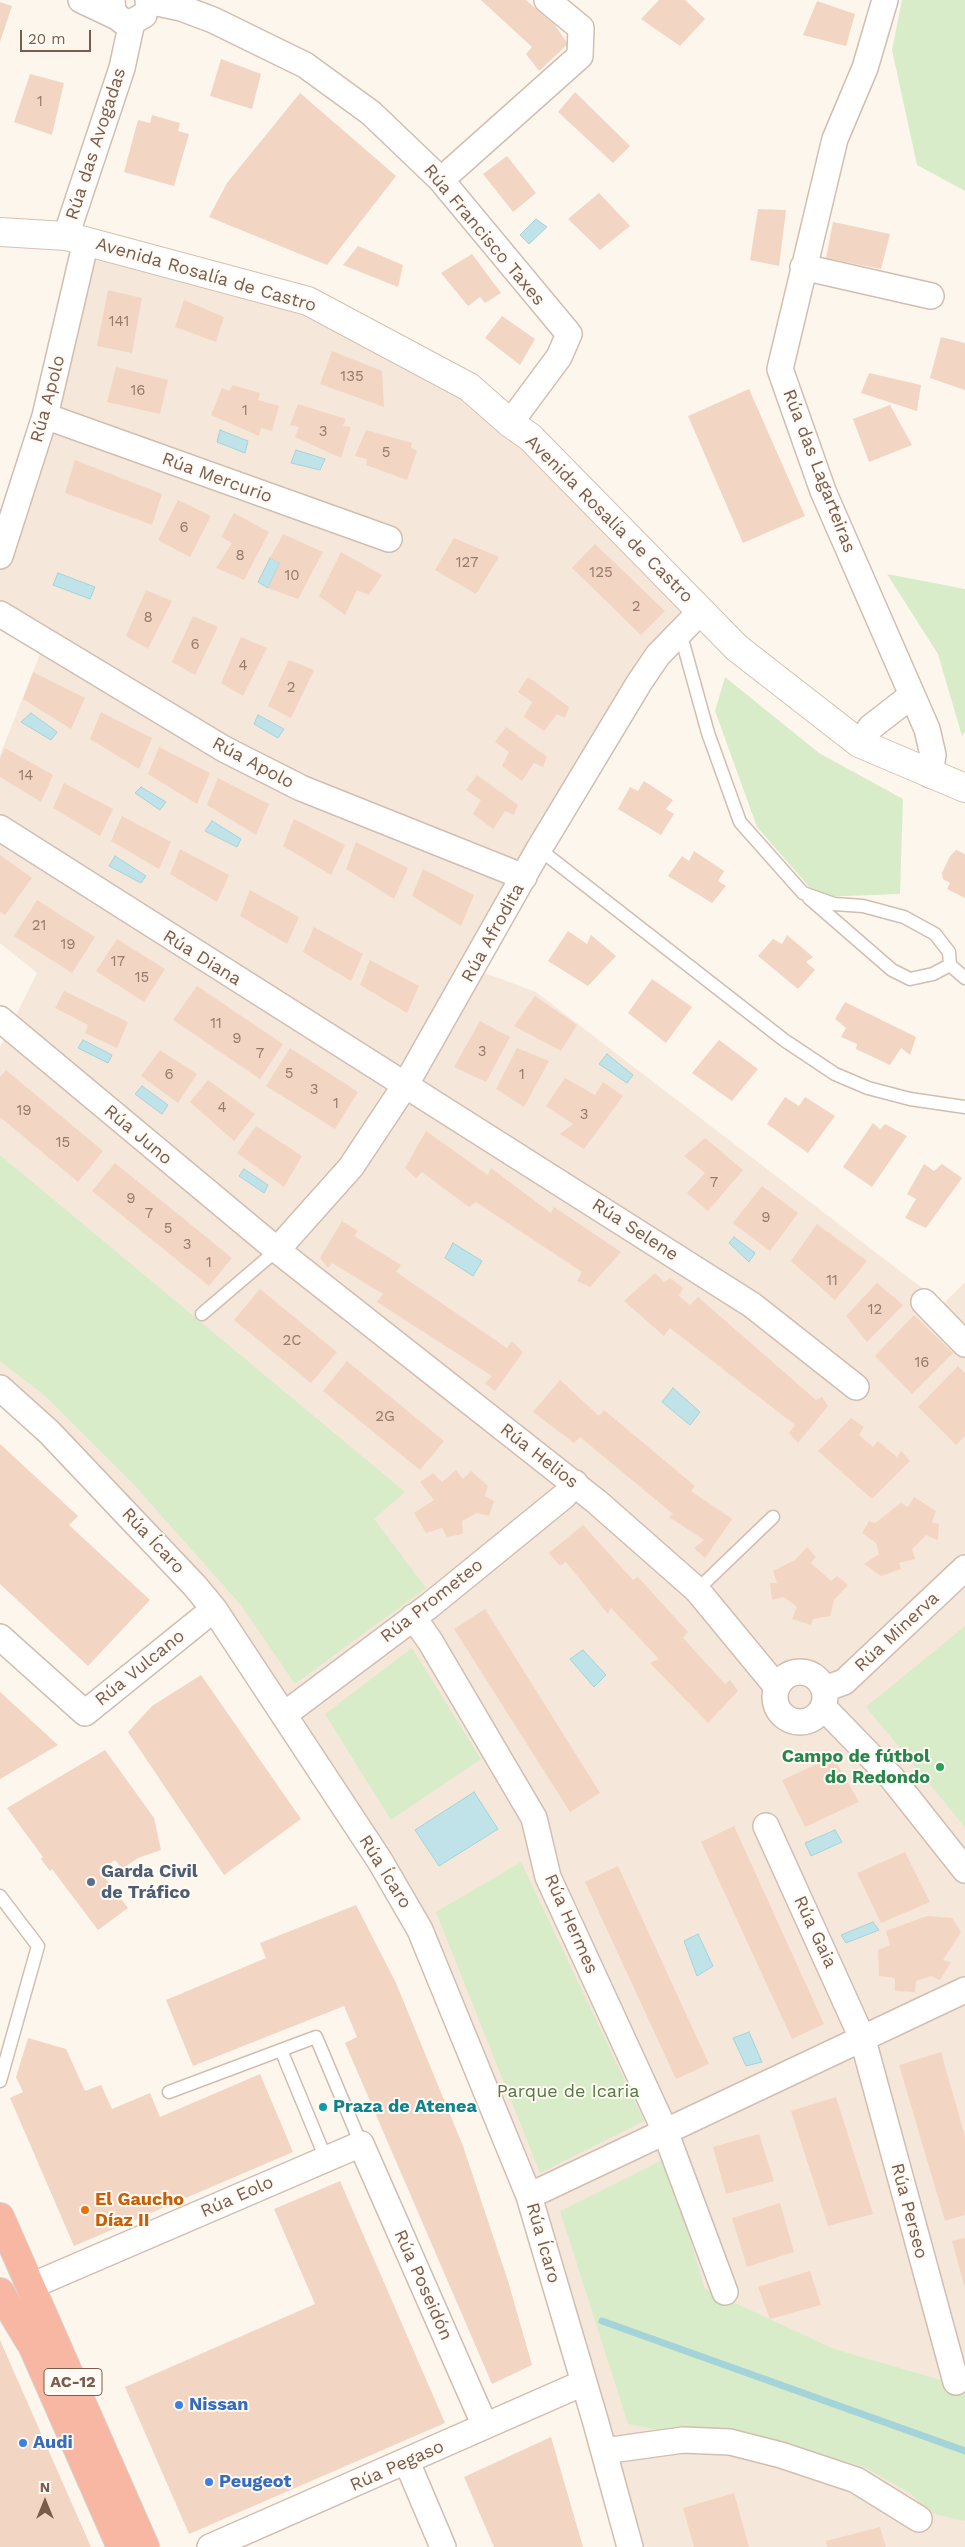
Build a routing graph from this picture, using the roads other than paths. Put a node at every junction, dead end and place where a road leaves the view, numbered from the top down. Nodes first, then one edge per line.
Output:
1 (81, 0) edge
2 (548, 0) edge
3 (885, 0) edge
4 (147, 1) edge
5 (120, 13) edge
6 (441, 180) junction
7 (0, 232) edge
8 (76, 238) junction
9 (803, 267) junction
10 (931, 296) dead end
11 (45, 416) junction
12 (510, 422) junction
13 (389, 540) dead end
14 (0, 556) edge
15 (701, 611) junction
16 (0, 614) edge
17 (680, 632) junction
18 (911, 696) junction
19 (860, 743) junction
20 (930, 775) junction
21 (965, 788) edge
22 (0, 828) edge
23 (539, 849) junction
24 (524, 877) junction
25 (803, 893) junction
26 (950, 965) junction
27 (965, 978) edge
28 (0, 1019) edge
29 (406, 1084) junction
30 (965, 1107) edge
31 (277, 1250) junction
32 (924, 1302) dead end
33 (202, 1314) dead end
34 (965, 1344) edge
35 (856, 1387) dead end
36 (0, 1388) edge
37 (575, 1483) junction
38 (774, 1517) dead end
39 (965, 1568) edge
40 (697, 1590) junction
41 (214, 1609) junction
42 (413, 1617) junction
43 (0, 1637) edge
44 (777, 1687) junction
45 (824, 1698) junction
46 (285, 1714) junction
47 (766, 1826) dead end
48 (965, 1870) edge
49 (0, 1896) edge
50 (965, 1990) edge
51 (863, 2040) junction
52 (281, 2050) junction
53 (0, 2081) edge
54 (169, 2092) dead end
55 (665, 2131) junction
56 (361, 2144) junction
57 (326, 2159) junction
58 (528, 2196) junction
59 (0, 2216) edge
60 (31, 2286) junction
61 (0, 2292) edge
62 (725, 2292) dead end
63 (956, 2382) dead end
64 (583, 2383) junction
65 (485, 2426) junction
66 (604, 2451) junction
67 (407, 2462) junction
68 (919, 2519) dead end
69 (121, 2547) edge
70 (145, 2547) edge
71 (210, 2547) edge
72 (443, 2547) edge
73 (630, 2547) edge

1 - 5 street
2 - 6 street
3 - 9 street, Rúa das Lagarteiras
4 - 5 street, Rúa das Avogadas
4 - 6 street, Rúa Francisco Taxes
5 - 8 street, Rúa das Avogadas
6 - 12 street, Rúa Francisco Taxes
7 - 8 street, Avenida Rosalía de Castro
8 - 11 street, Rúa Apolo
8 - 12 street, Avenida Rosalía de Castro
9 - 10 street
9 - 18 street, Rúa das Lagarteiras
11 - 13 street, Rúa Mercurio
11 - 14 street, Rúa Apolo
12 - 15 street, Avenida Rosalía de Castro
15 - 17 street, Rúa Afrodita
15 - 19 street, Avenida Rosalía de Castro
16 - 24 street, Rúa Apolo
17 - 23 street, Rúa Afrodita
17 - 25 lane
18 - 19 street
18 - 20 street, Rúa das Lagarteiras
19 - 20 street, Avenida Rosalía de Castro
20 - 21 street, Avenida Rosalía de Castro
22 - 29 street, Rúa Diana
23 - 24 street, Rúa Afrodita
23 - 30 lane
24 - 29 street, Rúa Afrodita
25 - 26 lane
25 - 26 lane
26 - 27 lane
28 - 31 street, Rúa Juno
29 - 31 street, Rúa Afrodita
29 - 35 street, Rúa Selene
31 - 33 lane
31 - 37 street, Rúa Helios
32 - 34 street
36 - 41 street, Rúa Ícaro
37 - 40 street, Rúa Helios
37 - 42 street, Rúa Prometeo
38 - 40 lane
39 - 45 street, Rúa Minerva
40 - 44 street, Rúa Helios
41 - 43 street, Rúa Vulcano
41 - 46 street, Rúa Ícaro
42 - 46 street, Rúa Prometeo
42 - 55 street, Rúa Hermes
44 - 45 street
44 - 45 street
45 - 48 street
46 - 58 street, Rúa Ícaro
47 - 51 street, Rúa Gaia
49 - 53 lane
50 - 51 street
51 - 55 street
51 - 63 street, Rúa Perseo
52 - 54 lane
52 - 56 lane
52 - 57 lane
55 - 58 street
55 - 62 street
56 - 57 street, Rúa Eolo
56 - 65 street, Rúa Poseidón
57 - 60 street, Rúa Eolo
58 - 64 street, Rúa Ícaro
59 - 60 highway, AC-12
60 - 70 highway, AC-12
61 - 69 highway, AC-12
64 - 65 street, Rúa Pegaso
64 - 66 street, Rúa Ícaro
65 - 67 street, Rúa Pegaso
66 - 68 street
66 - 73 street, Rúa Ícaro
67 - 71 street, Rúa Pegaso
67 - 72 street

